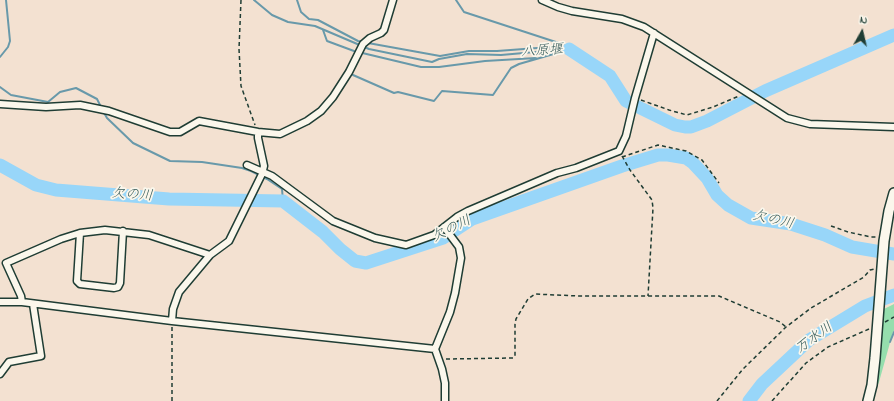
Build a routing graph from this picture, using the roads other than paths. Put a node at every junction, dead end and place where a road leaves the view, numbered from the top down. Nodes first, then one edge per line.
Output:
1 (393, 0) edge
2 (542, 0) edge
3 (654, 33) junction
4 (0, 104) edge
5 (894, 127) edge
6 (258, 132) junction
7 (247, 165) dead end
8 (262, 175) junction
9 (894, 193) edge
10 (446, 229) junction
11 (123, 231) junction
12 (80, 233) junction
13 (210, 256) junction
14 (0, 302) edge
15 (22, 302) junction
16 (33, 304) junction
17 (172, 321) junction
18 (436, 349) junction
19 (0, 374) edge
20 (445, 401) edge
21 (868, 401) edge

1 - 6 street
2 - 3 street
3 - 5 street
3 - 10 street
4 - 6 street
6 - 8 street
7 - 8 street
8 - 10 street
8 - 13 street
9 - 21 street
10 - 18 street
11 - 12 street
11 - 12 street
11 - 13 street
12 - 15 street
13 - 17 street
14 - 15 street
15 - 16 street
16 - 17 street
16 - 19 street
17 - 18 street
18 - 20 street

